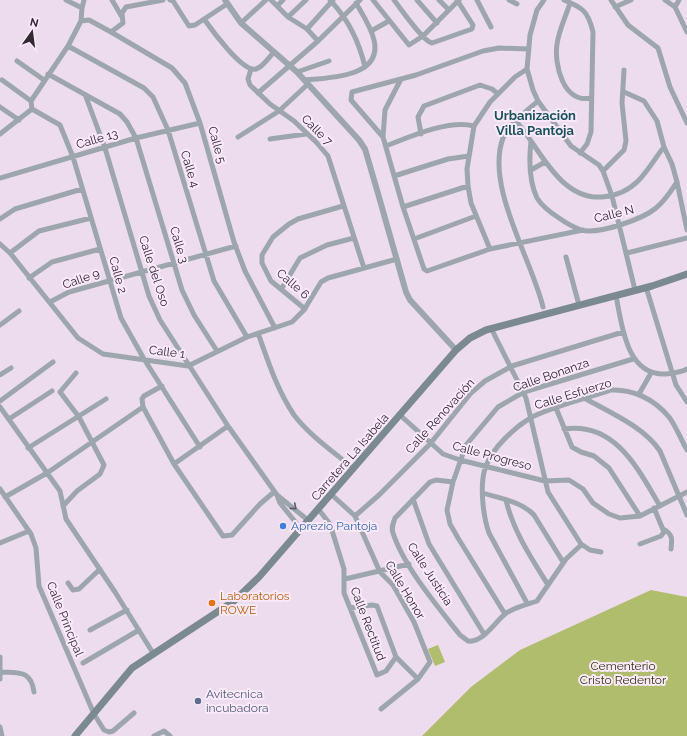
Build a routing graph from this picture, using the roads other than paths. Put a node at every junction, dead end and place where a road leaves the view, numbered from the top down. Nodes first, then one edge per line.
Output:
1 (66, 0) edge
2 (84, 0) edge
3 (112, 0) edge
4 (163, 0) edge
5 (170, 0) edge
6 (266, 0) edge
7 (270, 0) edge
8 (283, 0) edge
9 (306, 0) edge
10 (373, 0) edge
11 (394, 0) edge
12 (417, 0) edge
13 (439, 0) edge
14 (458, 0) edge
15 (477, 0) edge
16 (509, 0) edge
17 (544, 0) edge
18 (564, 0) edge
19 (611, 0) edge
20 (631, 0) edge
21 (664, 0) edge
22 (679, 0) edge
23 (332, 1) edge
24 (142, 2) edge
25 (226, 2) edge
26 (358, 2) edge
27 (570, 2) junction
28 (517, 4) dead end
29 (277, 6) junction
30 (615, 7) junction
31 (675, 7) junction
32 (82, 8) junction
33 (449, 10) junction
34 (343, 16) junction
35 (122, 17) junction
36 (288, 17) junction
37 (204, 19) junction
38 (81, 21) junction
39 (389, 21) junction
40 (241, 23) junction
41 (437, 23) junction
42 (491, 27) dead end
43 (307, 29) junction
44 (371, 31) junction
45 (111, 32) junction
46 (687, 32) edge
47 (423, 36) junction
48 (318, 41) junction
49 (68, 46) junction
50 (528, 49) junction
51 (274, 52) junction
52 (17, 61) dead end
53 (328, 61) dead end
54 (290, 66) junction
55 (365, 67) junction
56 (527, 69) junction
57 (251, 70) junction
58 (624, 70) dead end
59 (297, 72) junction
60 (48, 74) junction
61 (400, 79) junction
62 (2, 80) dead end
63 (44, 80) junction
64 (306, 82) junction
65 (624, 92) junction
66 (258, 93) junction
67 (498, 94) junction
68 (86, 96) junction
69 (591, 98) junction
70 (31, 101) junction
71 (538, 101) junction
72 (0, 107) edge
73 (32, 109) junction
74 (279, 111) junction
75 (19, 120) junction
76 (517, 122) junction
77 (687, 122) edge
78 (200, 123) junction
79 (474, 126) junction
80 (168, 130) junction
81 (0, 134) edge
82 (306, 134) junction
83 (421, 134) junction
84 (238, 136) dead end
85 (383, 137) junction
86 (136, 138) junction
87 (270, 140) dead end
88 (531, 141) junction
89 (386, 146) junction
90 (664, 147) junction
91 (105, 148) junction
92 (580, 153) junction
93 (73, 156) junction
94 (469, 156) junction
95 (546, 162) junction
96 (531, 170) junction
97 (603, 171) junction
98 (394, 176) junction
99 (0, 178) edge
100 (677, 182) junction
101 (468, 186) junction
102 (82, 189) junction
103 (612, 196) junction
104 (343, 206) junction
105 (403, 207) junction
106 (476, 216) junction
107 (91, 218) junction
108 (0, 219) edge
109 (619, 225) junction
110 (582, 230) junction
111 (687, 230) edge
112 (354, 238) junction
113 (687, 238) edge
114 (414, 239) junction
115 (520, 242) junction
116 (0, 244) edge
117 (236, 246) junction
118 (100, 249) junction
119 (490, 249) junction
120 (10, 253) junction
121 (627, 253) junction
122 (206, 255) junction
123 (566, 257) dead end
124 (396, 259) junction
125 (174, 263) junction
126 (364, 268) junction
127 (142, 272) junction
128 (687, 274) edge
129 (29, 278) junction
130 (108, 280) junction
131 (646, 287) junction
132 (282, 288) junction
133 (635, 290) junction
134 (616, 296) junction
135 (50, 302) junction
136 (579, 304) junction
137 (543, 307) dead end
138 (305, 308) junction
139 (19, 311) dead end
140 (0, 325) edge
141 (275, 328) junction
142 (491, 328) junction
143 (623, 332) junction
144 (258, 333) junction
145 (247, 337) junction
146 (456, 350) junction
147 (217, 351) junction
148 (144, 359) junction
149 (633, 359) junction
150 (53, 362) dead end
151 (188, 366) junction
152 (512, 366) junction
153 (11, 368) dead end
154 (687, 369) edge
155 (651, 372) junction
156 (76, 373) dead end
157 (672, 373) junction
158 (0, 375) edge
159 (162, 386) junction
160 (52, 391) dead end
161 (524, 392) junction
162 (638, 394) junction
163 (106, 399) dead end
164 (586, 399) junction
165 (0, 401) edge
166 (687, 402) edge
167 (0, 407) edge
168 (143, 407) junction
169 (556, 408) junction
170 (400, 415) junction
171 (79, 417) junction
172 (532, 418) junction
173 (9, 419) junction
174 (228, 426) junction
175 (564, 429) junction
176 (92, 441) junction
177 (430, 444) junction
178 (200, 447) junction
179 (28, 448) junction
180 (687, 450) edge
181 (460, 460) junction
182 (174, 464) junction
183 (486, 466) junction
184 (354, 469) junction
185 (47, 472) junction
186 (545, 480) junction
187 (453, 482) junction
188 (0, 489) edge
189 (687, 492) edge
190 (483, 493) junction
191 (276, 494) junction
192 (332, 495) junction
193 (679, 496) junction
194 (6, 497) junction
195 (413, 499) junction
196 (506, 500) junction
197 (63, 506) junction
198 (657, 507) junction
199 (319, 510) junction
200 (687, 515) edge
201 (355, 516) junction
202 (640, 516) junction
203 (309, 520) junction
204 (302, 529) junction
205 (665, 530) junction
206 (29, 531) junction
207 (0, 543) edge
208 (581, 544) junction
209 (640, 544) dead end
210 (671, 549) dead end
211 (601, 552) dead end
212 (563, 562) junction
213 (409, 564) junction
214 (100, 570) junction
215 (380, 572) junction
216 (345, 579) junction
217 (68, 583) dead end
218 (548, 586) junction
219 (527, 603) junction
220 (350, 608) junction
221 (127, 610) junction
222 (505, 614) junction
223 (90, 630) dead end
224 (139, 630) junction
225 (484, 634) junction
226 (153, 653) junction
227 (0, 657) edge
228 (396, 657) junction
229 (82, 663) dead end
230 (0, 674) edge
231 (0, 679) edge
232 (418, 679) junction
233 (34, 692) dead end
234 (381, 709) dead end
235 (134, 713) dead end
236 (94, 714) junction
237 (0, 727) edge
238 (2, 736) edge
239 (75, 736) edge
240 (154, 736) edge
241 (170, 736) edge

1 - 32 street
2 - 32 street
3 - 35 street
4 - 24 street
5 - 37 street
6 - 40 street
7 - 29 street
8 - 29 street
9 - 36 street
10 - 39 street
11 - 47 street
12 - 41 street
13 - 33 street
14 - 33 street
14 - 47 street
15 - 42 street
16 - 28 street
17 - 50 street
18 - 27 street
19 - 30 street
20 - 30 street
21 - 31 street
22 - 31 street
23 - 34 street
23 - 43 street
24 - 35 street
25 - 37 street
25 - 40 street
26 - 34 street
26 - 44 street
27 - 69 street
27 - 69 street
29 - 36 street
30 - 77 street
31 - 46 street
32 - 38 street
33 - 41 street
34 - 48 street
34 - 55 street
35 - 45 street
36 - 43 street
37 - 57 street
38 - 45 street, Calle 5
38 - 49 street
39 - 44 street
39 - 47 street
40 - 51 street
41 - 47 street
43 - 48 street
44 - 55 street
45 - 78 street, Calle 5
48 - 54 street
49 - 60 street
49 - 80 street, Calle 4
50 - 56 street
50 - 61 street
51 - 54 street
51 - 57 street
52 - 63 street
53 - 59 street
54 - 59 street
54 - 66 street
55 - 64 street
56 - 67 street
56 - 71 street
57 - 66 street, Calle 7
58 - 65 street
59 - 64 street
60 - 63 street
60 - 68 street, Calle 3
61 - 85 street
61 - 85 street
62 - 70 street
63 - 70 street
64 - 74 street
64 - 124 street
65 - 90 street
65 - 97 street
66 - 74 street, Calle 7
67 - 79 street
67 - 83 street
68 - 86 street, Calle 3
68 - 91 street, Calle del Oso
69 - 92 street
70 - 73 street
71 - 76 street
71 - 92 street
72 - 75 street
73 - 75 street
73 - 93 street, Calle 2
74 - 82 street, Calle 7
74 - 84 street
75 - 81 street
76 - 88 street
76 - 115 street
78 - 80 street, Calle 13
78 - 117 street, Calle 5
79 - 83 street
79 - 94 street
80 - 86 street, Calle 13
80 - 122 street, Calle 4
82 - 87 street
82 - 104 street, Calle 7
83 - 89 street
85 - 89 street
86 - 91 street, Calle 13
86 - 125 street, Calle 3
88 - 95 street
88 - 96 street, Calle N
89 - 98 street
90 - 100 street
90 - 103 street
91 - 93 street, Calle 13
91 - 127 street, Calle del Oso
92 - 97 street
93 - 99 street, Calle 13
93 - 102 street, Calle 2
94 - 98 street
94 - 101 street
95 - 96 street
95 - 103 street
96 - 110 street, Calle N
97 - 103 street
98 - 105 street
100 - 109 street, Calle N
100 - 111 street
101 - 105 street
101 - 106 street
102 - 107 street, Calle 2
102 - 108 street
103 - 109 street
104 - 112 street, Calle 7
104 - 132 street, Calle 6
105 - 114 street
106 - 114 street
106 - 119 street
107 - 118 street, Calle 2
107 - 120 street
109 - 110 street, Calle N
109 - 121 street
110 - 115 street
112 - 126 street, Calle 7
112 - 132 street
113 - 121 street
114 - 119 street
115 - 119 street
115 - 137 street
116 - 120 street, Calle 1
117 - 122 street, Calle 9
117 - 141 street, Calle 5
118 - 129 street
118 - 130 street, Calle 2
120 - 129 street, Calle 1
121 - 133 street
122 - 125 street, Calle 9
122 - 145 street, Calle 4
123 - 136 street
124 - 126 street, Calle 1
124 - 146 street
125 - 127 street, Calle 9
125 - 147 street, Calle 3
126 - 138 street, Calle 1
127 - 130 street, Calle 9
127 - 151 street, Calle del Oso
128 - 131 main road, Carretera La Isabela
129 - 135 street, Calle 1
130 - 135 street, Calle 9
130 - 148 street, Calle 2
131 - 133 main road, Carretera La Isabela
131 - 157 street
132 - 138 street, Calle 6
133 - 134 main road, Carretera La Isabela
134 - 136 main road, Carretera La Isabela
134 - 143 street
135 - 148 street, Calle 1
136 - 142 main road, Carretera La Isabela
138 - 141 street, Calle 1
139 - 140 street
141 - 144 street, Calle 1
142 - 146 main road, Carretera La Isabela
142 - 152 street
143 - 149 street
143 - 152 street, Calle Renovación
144 - 145 street, Calle 1
144 - 184 street
145 - 147 street, Calle 1
146 - 170 main road, Carretera La Isabela
147 - 151 street, Calle 1
148 - 151 street, Calle 1
148 - 159 street, Calle 2
149 - 155 street
149 - 161 street, Calle Bonanza
150 - 165 street
151 - 174 street, Calle del Oso
152 - 161 street
152 - 177 street, Calle Renovación
153 - 158 street
154 - 157 street
155 - 157 street
155 - 162 street
156 - 171 street
157 - 166 street
159 - 168 street
159 - 178 street, Calle 2
160 - 173 street
161 - 172 street
161 - 181 street, Calle Bonanza
162 - 164 street, Calle Esfuerzo
162 - 180 street, Calle Esfuerzo
163 - 171 street
164 - 169 street, Calle Esfuerzo
164 - 193 street
167 - 173 street
168 - 176 street
168 - 182 street
169 - 172 street, Calle Esfuerzo
169 - 175 street
170 - 177 street, Calle Progreso
170 - 184 main road, Carretera La Isabela
171 - 176 street
171 - 179 street
172 - 183 street, Calle Esfuerzo
172 - 186 street
173 - 179 street
174 - 178 street
174 - 191 street, Calle del Oso
175 - 198 street
175 - 202 street
176 - 185 street
176 - 197 street
177 - 181 street, Calle Progreso
177 - 201 street, Calle Renovación
178 - 182 street
179 - 185 street
181 - 183 street, Calle Progreso
181 - 187 street, Calle Bonanza
182 - 191 street
183 - 186 street, Calle Progreso
183 - 190 street, Calle Esfuerzo
184 - 192 main road, Carretera La Isabela
185 - 194 street
185 - 197 street
186 - 202 street, Calle Progreso
186 - 208 street
187 - 195 street, Calle Justicia
187 - 222 street, Calle Bonanza
188 - 194 street, Calle Principal
189 - 193 street
190 - 196 street
190 - 219 street, Calle Esfuerzo
191 -> 203 street, Calle del Oso
191 - 204 street, Calle del Oso
192 - 199 main road, Carretera La Isabela
192 - 201 street, Calle Honor
193 - 198 street
193 - 200 street
194 - 206 street, Calle Principal
195 - 213 street, Calle Justicia
195 - 225 street
196 - 212 street
196 - 218 street
197 - 214 street
198 - 202 street
198 - 205 street
199 - 203 main road, Carretera La Isabela
199 - 216 street, Calle Rectitud
201 - 215 street, Calle Honor
203 - 204 main road, Carretera La Isabela
204 - 226 main road, Carretera La Isabela
205 - 209 street
205 - 210 street
206 - 207 street
206 - 236 street, Calle Principal
208 - 211 street
208 - 212 street
212 - 218 street
213 - 215 street
213 - 225 street, Calle Justicia
214 - 217 street
214 - 221 street
215 - 216 street
215 - 232 street, Calle Honor
216 - 220 street, Calle Rectitud
218 - 219 street
219 - 222 street
220 - 228 street
220 - 228 street, Calle Rectitud
221 - 223 street
221 - 224 street
222 - 225 street
224 - 226 street
224 - 229 street
226 - 236 main road, Carretera La Isabela
227 - 230 street
228 - 232 street
230 - 231 street
230 - 233 street
232 - 234 street, Calle Honor
235 - 236 street, Calle Principal
236 - 239 main road, Carretera La Isabela
237 - 238 street
240 - 241 street

